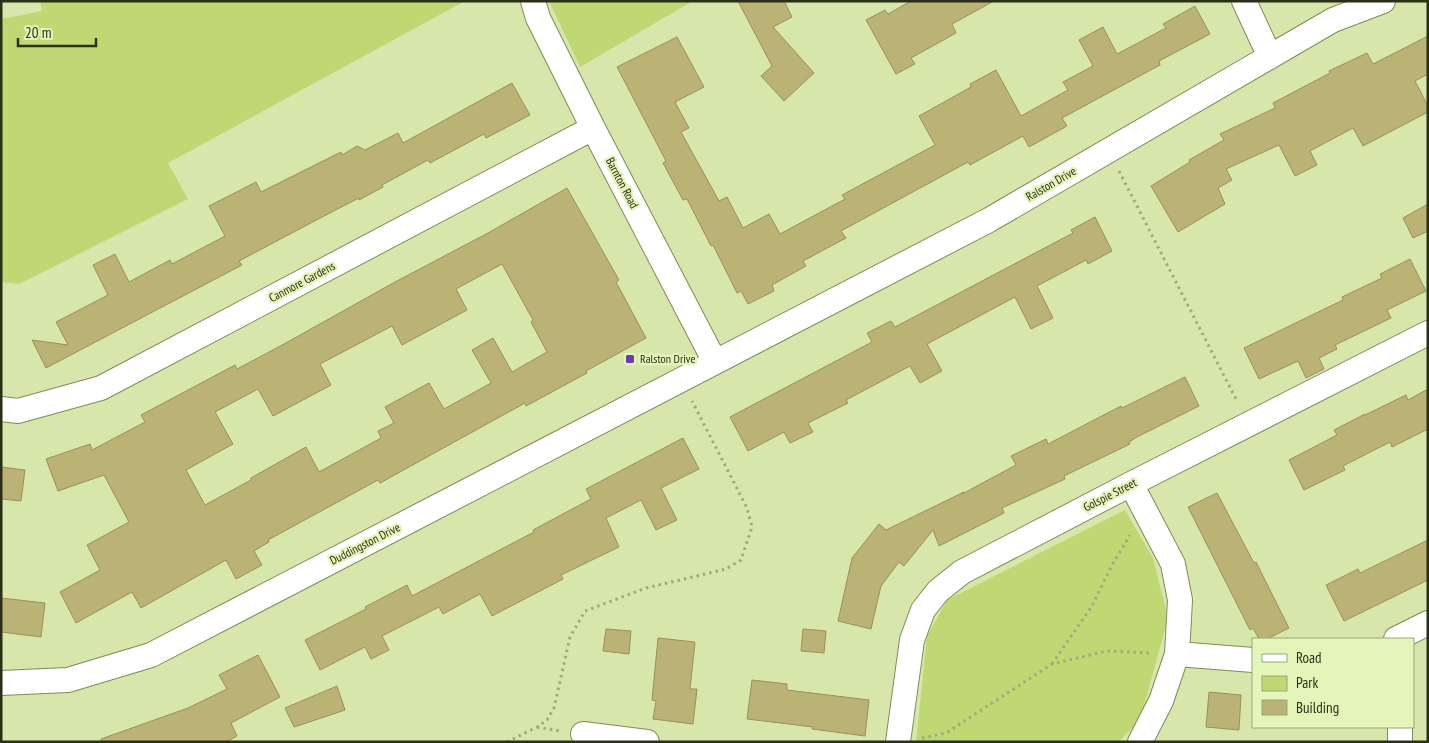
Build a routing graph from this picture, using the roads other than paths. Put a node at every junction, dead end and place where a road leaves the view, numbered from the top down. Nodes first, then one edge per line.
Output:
1 (533, 1) edge
2 (1244, 1) edge
3 (1383, 1) edge
4 (1270, 57) junction
5 (593, 128) junction
6 (1428, 333) edge
7 (715, 362) junction
8 (1, 409) edge
9 (1131, 484) junction
10 (1428, 623) edge
11 (1398, 638) edge
12 (1177, 654) junction
13 (1252, 660) edge
14 (1, 683) edge
15 (1400, 728) edge
16 (583, 734) dead end
17 (906, 741) edge
18 (647, 742) edge
19 (1140, 742) edge
20 (1400, 742) edge

1 - 5 street, Barnton Road
2 - 4 street
3 - 4 street, Ralston Drive
4 - 7 street, Ralston Drive
5 - 7 street, Barnton Road
5 - 8 street, Canmore Gardens
6 - 9 street, Golspie Street
7 - 14 street, Duddingston Drive
9 - 12 street
9 - 17 street, Golspie Street
10 - 11 street
12 - 13 street
12 - 19 street
15 - 20 street
16 - 18 street

